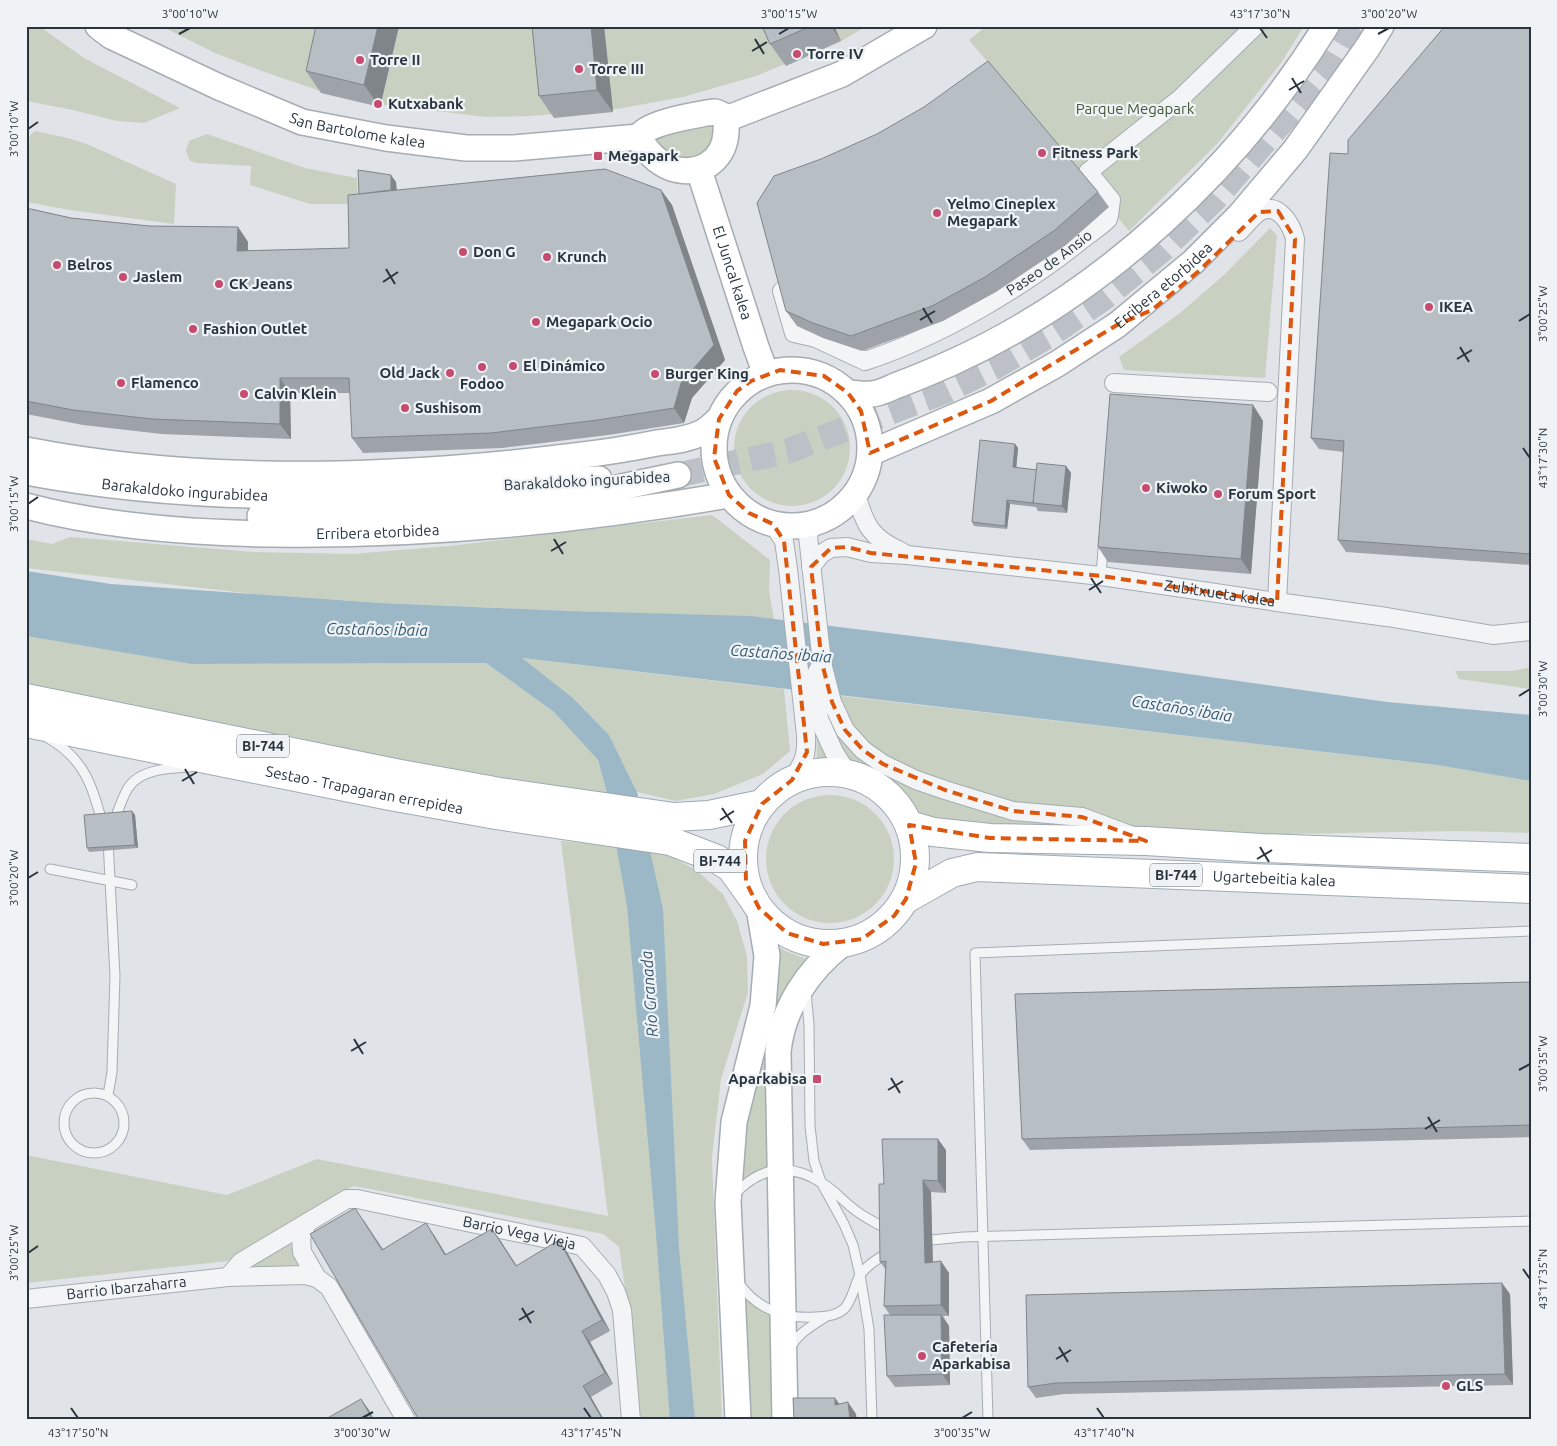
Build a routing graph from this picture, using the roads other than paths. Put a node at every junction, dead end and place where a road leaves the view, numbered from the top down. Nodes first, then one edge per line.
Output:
1 (98, 26) edge
2 (924, 26) edge
3 (1255, 26) edge
4 (1326, 26) edge
5 (1381, 26) edge
6 (726, 119) junction
7 (639, 136) junction
8 (699, 170) junction
9 (777, 272) edge
10 (1117, 325) junction
11 (766, 374) junction
12 (1114, 383) dead end
13 (1268, 392) dead end
14 (848, 393) junction
15 (719, 419) junction
16 (26, 450) edge
17 (870, 453) junction
18 (208, 471) junction
19 (26, 472) edge
20 (856, 494) junction
21 (26, 495) edge
22 (268, 495) junction
23 (729, 495) junction
24 (26, 506) edge
25 (773, 524) junction
26 (812, 524) junction
27 (1103, 549) edge
28 (907, 555) junction
29 (811, 567) junction
30 (1101, 576) junction
31 (1277, 602) junction
32 (1531, 631) edge
33 (822, 663) junction
34 (26, 698) edge
35 (26, 724) edge
36 (229, 764) junction
37 (848, 774) junction
38 (792, 780) junction
39 (498, 804) junction
40 (762, 804) junction
41 (909, 826) junction
42 (672, 829) junction
43 (108, 838) junction
44 (1146, 841) junction
45 (1531, 858) edge
46 (50, 869) dead end
47 (109, 881) junction
48 (132, 885) dead end
49 (1531, 888) edge
50 (906, 899) junction
51 (757, 904) junction
52 (1531, 931) edge
53 (842, 944) junction
54 (806, 980) junction
55 (108, 1095) junction
56 (780, 1169) junction
57 (821, 1182) junction
58 (728, 1202) junction
59 (1531, 1221) edge
60 (308, 1222) junction
61 (898, 1235) edge
62 (983, 1236) junction
63 (913, 1242) edge
64 (898, 1248) edge
65 (731, 1270) junction
66 (860, 1276) junction
67 (228, 1277) junction
68 (317, 1278) junction
69 (26, 1299) edge
70 (782, 1315) junction
71 (827, 1317) junction
72 (784, 1363) junction
73 (406, 1420) edge
74 (631, 1420) edge
75 (738, 1420) edge
76 (785, 1420) edge
77 (872, 1420) edge
78 (988, 1420) edge

1 - 7 street, San Bartolome kalea
2 - 6 street
3 - 9 street, Paseo de Ansio
4 - 14 street
5 - 10 street, Erribera etorbidea
6 - 7 street, San Bartolome kalea
6 - 8 street
7 - 8 street
8 - 11 street, El Juncal kalea
10 - 17 street, Erribera etorbidea
10 - 31 street
11 - 14 street
11 - 15 street
12 - 13 street
14 - 17 street
15 - 18 street
15 - 23 street
16 - 18 street
17 - 20 street
18 - 22 street
19 - 22 street, Barakaldoko ingurabidea
20 - 26 street
20 - 28 street, Zubitxueta kalea
21 - 22 street, Barakaldoko ingurabidea
23 - 24 street, Erribera etorbidea
23 - 25 street
25 - 26 street
25 - 38 street
26 - 29 street
27 - 30 lane
28 - 29 street, Zubitxueta kalea
28 - 30 street, Zubitxueta kalea
29 - 33 street
30 - 31 street, Zubitxueta kalea
31 - 32 street, Zubitxueta kalea
33 - 37 street
33 - 44 street
34 - 39 main road, Sestao - Trapagaran errepidea / BI-744
35 - 36 main road, Sestao - Trapagaran errepidea / BI-744
35 - 43 lane
36 - 39 main road, Sestao - Trapagaran errepidea / BI-744
36 - 43 lane
37 - 38 main road, BI-744
37 - 41 main road, BI-744
38 - 40 main road, BI-744
39 - 42 main road, BI-744
40 - 42 main road, BI-744
40 - 51 main road, BI-744
41 - 44 main road, Ugartebeitia kalea / BI-744
41 - 50 main road, BI-744
42 - 51 main road, BI-744
43 - 47 lane
44 - 45 main road, Ugartebeitia kalea / BI-744
46 - 47 lane
47 - 48 lane
47 - 55 lane
49 - 50 main road, Ugartebeitia kalea / BI-744
50 - 53 main road, BI-744
51 - 53 main road, BI-744
51 - 58 street
52 - 62 lane
53 - 54 street
54 - 56 street
54 - 57 lane
55 - 55 lane
56 - 57 lane
56 - 58 lane
56 - 70 street
57 - 61 lane
57 - 66 lane
58 - 65 street
59 - 62 lane
60 - 67 street, Barrio Vega Vieja
60 - 68 street
60 - 74 street, Barrio Vega Vieja
62 - 63 lane
62 - 78 lane
64 - 66 lane
65 - 70 lane
65 - 75 street
66 - 71 lane
66 - 77 lane
67 - 68 street
67 - 69 street, Barrio Ibarzaharra
68 - 73 street
70 - 71 lane
70 - 72 street
71 - 72 lane
72 - 76 street

